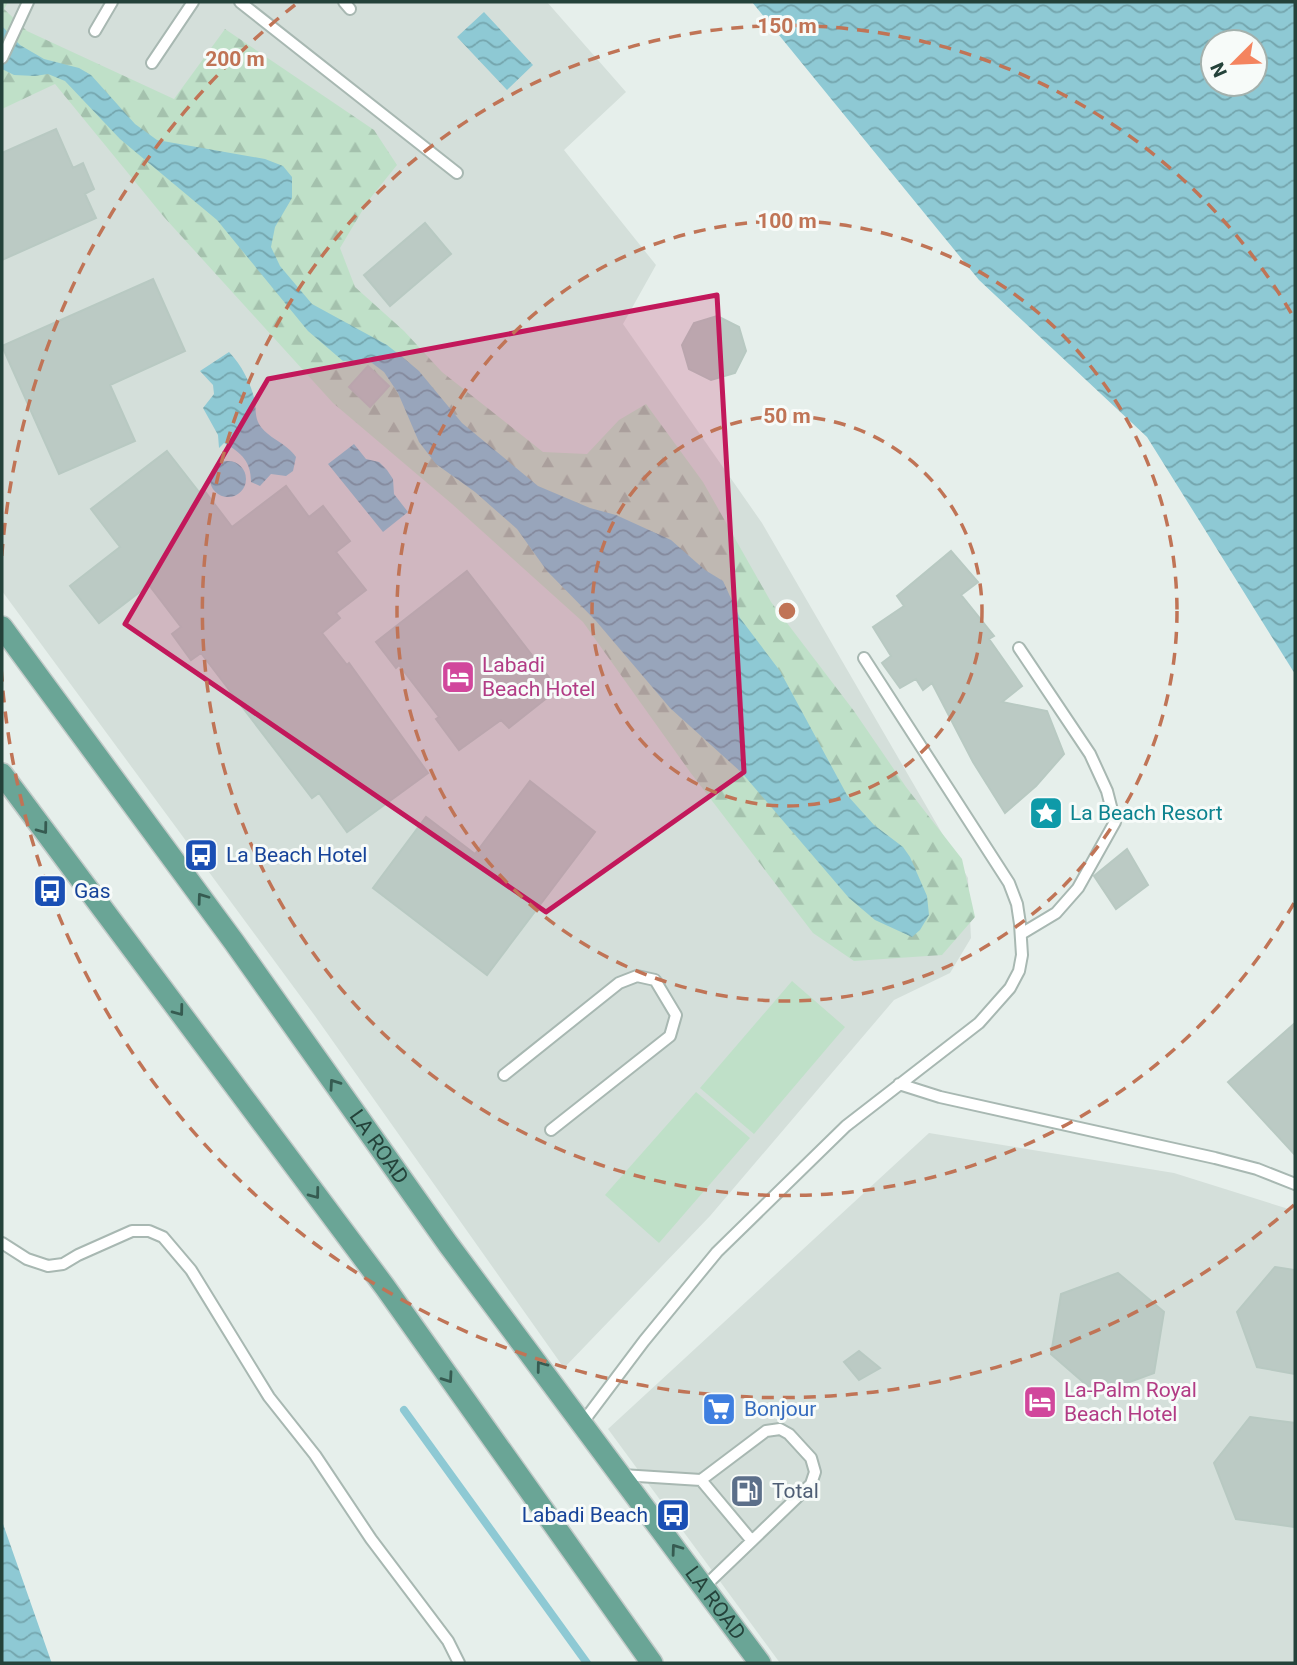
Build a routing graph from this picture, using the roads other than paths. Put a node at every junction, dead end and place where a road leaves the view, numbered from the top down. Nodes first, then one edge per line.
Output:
1 (28, 2) edge
2 (112, 2) edge
3 (193, 2) edge
4 (240, 2) edge
5 (95, 31) dead end
6 (2, 58) edge
7 (152, 63) dead end
8 (457, 173) dead end
9 (2, 627) edge
10 (1020, 648) dead end
11 (864, 658) dead end
12 (2, 774) edge
13 (1021, 934) junction
14 (504, 1075) dead end
15 (899, 1084) junction
16 (551, 1130) dead end
17 (1295, 1184) edge
18 (2, 1243) edge
19 (583, 1422) junction
20 (621, 1475) junction
21 (701, 1480) junction
22 (752, 1541) junction
23 (704, 1587) junction
24 (459, 1663) edge
25 (652, 1663) edge
26 (760, 1663) edge

1 - 6 lane
2 - 5 lane
3 - 7 lane
4 - 8 lane
19 -> 9 main road, LA ROAD
10 - 13 lane
11 - 13 lane
12 -> 25 main road
13 - 15 lane
14 - 16 lane
15 - 17 lane
15 - 19 lane
18 - 24 lane
19 - 20 main road, LA ROAD
20 - 21 lane
23 -> 20 main road, LA ROAD
21 - 22 lane
21 - 22 lane
22 - 23 lane
23 - 26 main road, LA ROAD

